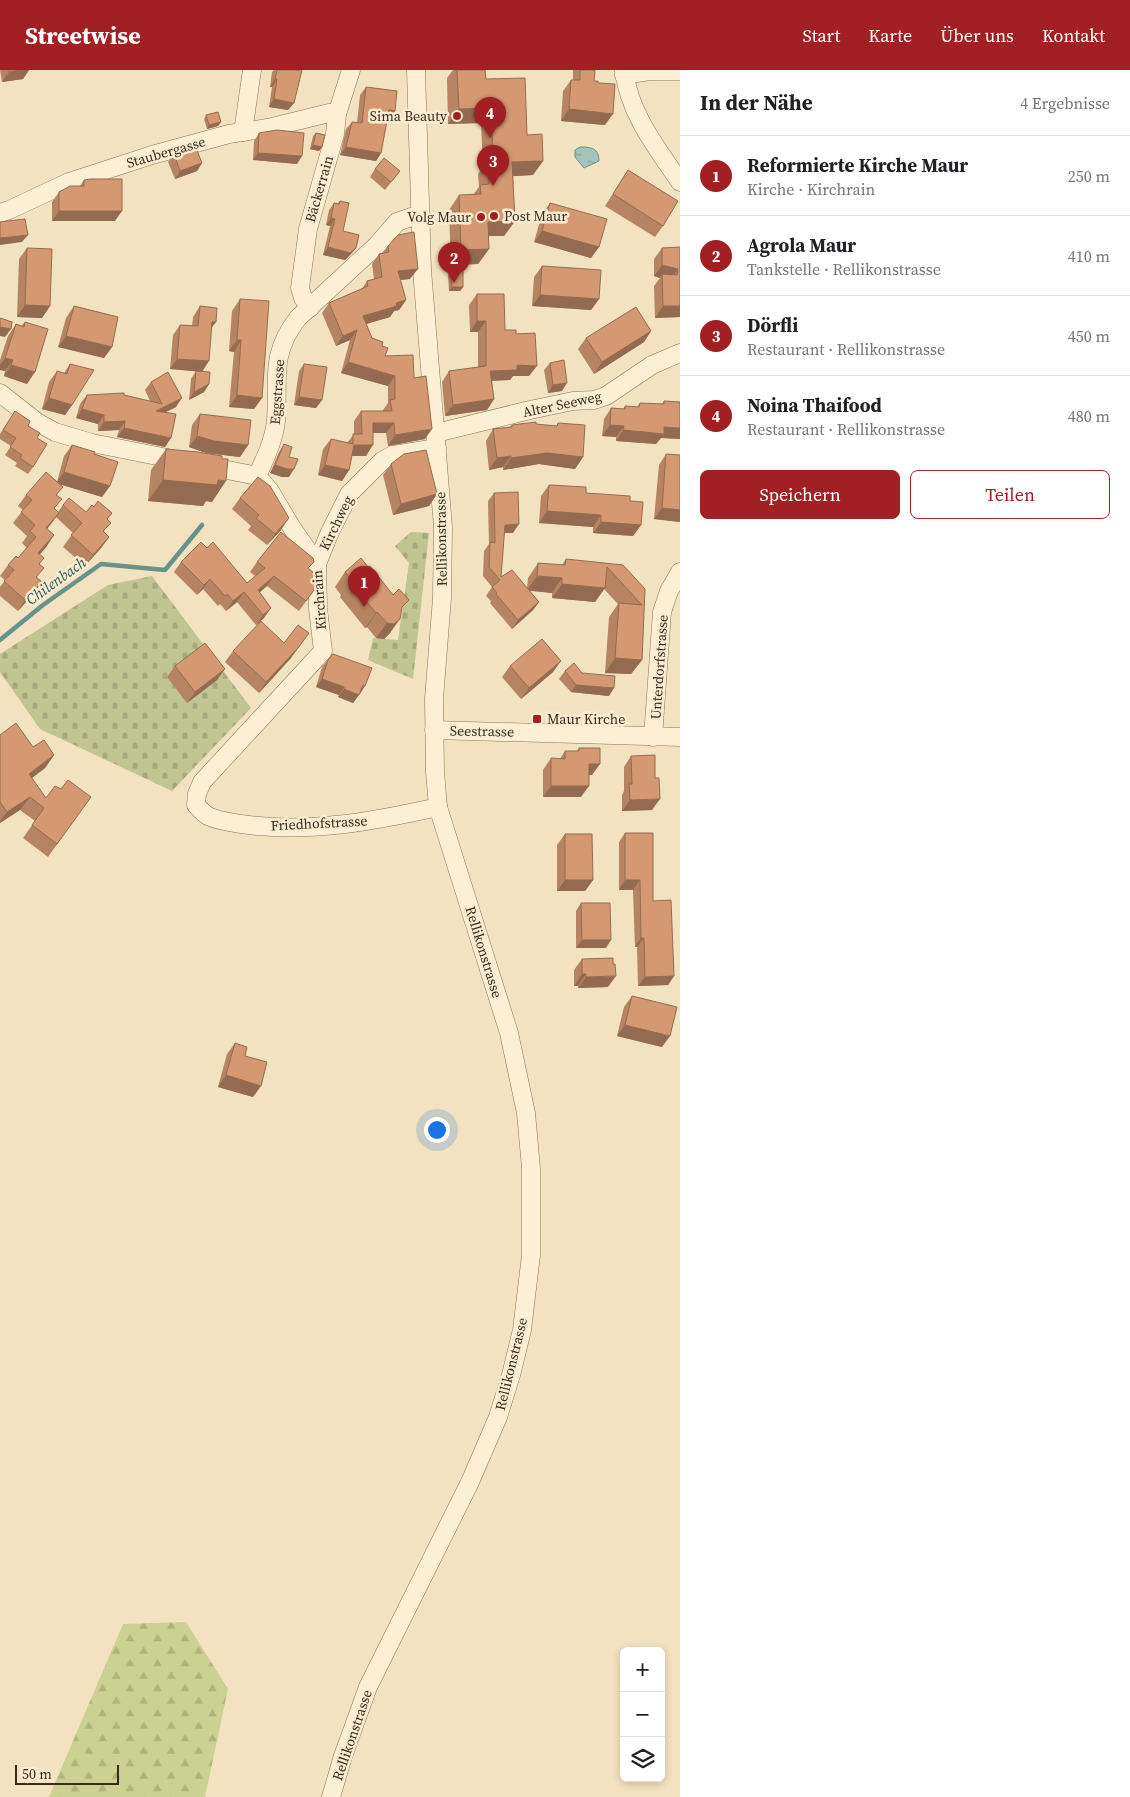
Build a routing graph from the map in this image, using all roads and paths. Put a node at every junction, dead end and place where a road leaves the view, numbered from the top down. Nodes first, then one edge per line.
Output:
1 (252, 70) edge
2 (351, 70) edge
3 (416, 70) edge
4 (624, 72) edge
5 (680, 72) edge
6 (338, 114) junction
7 (243, 132) junction
8 (680, 182) edge
9 (0, 212) edge
10 (420, 214) junction
11 (310, 308) junction
12 (680, 353) edge
13 (0, 393) edge
14 (437, 441) junction
15 (258, 476) junction
16 (317, 564) junction
17 (680, 572) edge
18 (323, 651) joint
19 (434, 730) junction
20 (653, 737) junction
21 (680, 737) edge
22 (438, 807) junction
23 (331, 1797) edge

1 - 7 street
2 - 6 street, Bäckerrain
3 - 10 street, Rellikonstrasse
4 - 5 street
4 - 8 street
6 - 7 street, Staubergasse
6 - 11 street, Bäckerrain
7 - 9 street, Staubergasse
10 - 11 street, Eggstrasse
10 - 14 street, Rellikonstrasse
11 - 15 street, Eggstrasse
12 - 14 street, Alter Seeweg
13 - 15 street
14 - 16 street, Kirchweg
14 - 19 street, Rellikonstrasse
15 - 16 street, Kirchrain
16 - 18 street, Kirchrain
17 - 20 street, Unterdorfstrasse
18 - 22 street, Friedhofstrasse
19 - 20 street, Seestrasse
19 - 22 street, Rellikonstrasse
20 - 21 street, Seestrasse
22 - 23 street, Rellikonstrasse

